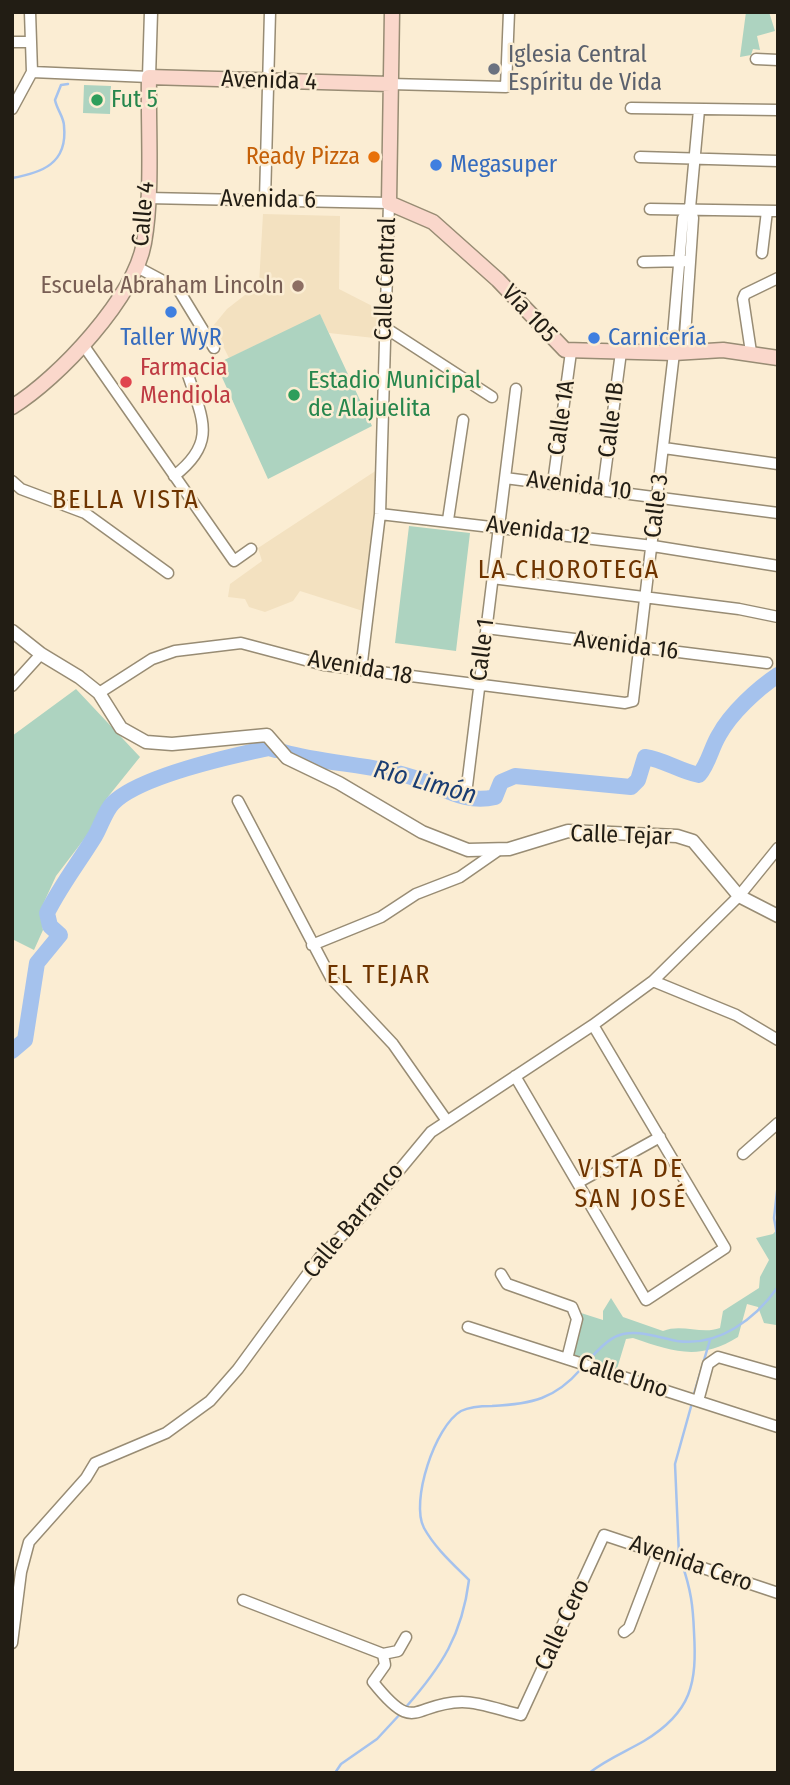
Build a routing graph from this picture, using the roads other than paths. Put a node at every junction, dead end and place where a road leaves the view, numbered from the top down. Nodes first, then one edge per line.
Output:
1 (30, 12) edge
2 (151, 12) edge
3 (270, 12) edge
4 (392, 12) edge
5 (509, 12) edge
6 (12, 42) edge
7 (30, 42) junction
8 (755, 59) dead end
9 (778, 60) edge
10 (32, 72) junction
11 (149, 77) junction
12 (268, 81) junction
13 (390, 84) junction
14 (631, 108) dead end
15 (12, 109) edge
16 (699, 110) junction
17 (778, 110) edge
18 (640, 157) dead end
19 (696, 159) junction
20 (778, 161) edge
21 (147, 198) junction
22 (265, 200) junction
23 (388, 203) junction
24 (690, 208) junction
25 (649, 209) dead end
26 (773, 211) edge
27 (762, 253) dead end
28 (685, 261) junction
29 (643, 262) dead end
30 (137, 267) junction
31 (778, 278) edge
32 (384, 327) junction
33 (84, 346) junction
34 (214, 348) dead end
35 (571, 352) junction
36 (621, 352) junction
37 (681, 352) junction
38 (751, 352) junction
39 (778, 358) edge
40 (188, 375) dead end
41 (516, 389) dead end
42 (492, 397) dead end
43 (12, 407) edge
44 (463, 420) dead end
45 (664, 448) junction
46 (778, 464) edge
47 (174, 476) junction
48 (505, 478) junction
49 (12, 481) edge
50 (553, 483) junction
51 (603, 489) junction
52 (659, 496) junction
53 (778, 513) edge
54 (380, 514) junction
55 (448, 520) junction
56 (498, 526) junction
57 (653, 546) junction
58 (251, 549) dead end
59 (778, 566) edge
60 (168, 573) dead end
61 (492, 578) junction
62 (647, 597) junction
63 (778, 617) edge
64 (486, 628) junction
65 (12, 631) edge
66 (640, 648) junction
67 (41, 654) junction
68 (767, 663) dead end
69 (361, 670) junction
70 (478, 685) junction
71 (12, 686) edge
72 (99, 693) junction
73 (633, 701) joint
74 (467, 786) dead end
75 (238, 802) dead end
76 (778, 848) edge
77 (496, 852) junction
78 (739, 896) junction
79 (778, 916) edge
80 (312, 945) junction
81 (653, 981) junction
82 (593, 1025) junction
83 (778, 1040) edge
84 (515, 1076) junction
85 (447, 1121) junction
86 (778, 1123) edge
87 (660, 1137) junction
88 (743, 1154) dead end
89 (579, 1182) junction
90 (501, 1274) dead end
91 (468, 1327) dead end
92 (566, 1359) junction
93 (778, 1374) edge
94 (698, 1401) junction
95 (778, 1427) edge
96 (604, 1535) joint
97 (658, 1552) junction
98 (777, 1591) edge
99 (243, 1600) dead end
100 (624, 1632) dead end
101 (406, 1637) dead end
102 (12, 1643) edge
103 (383, 1654) junction

1 - 7 street
2 - 11 street, Calle 4
3 - 12 street
4 - 13 main road, Calle Central
5 - 13 street, Avenida 4
6 - 7 street
7 - 10 street
8 - 9 street
10 - 11 street, Avenida 4
10 - 15 street
11 - 12 main road, Avenida 4
11 - 21 main road, Calle 4
12 - 13 main road, Avenida 4
12 - 22 street
13 - 23 main road, Calle Central
14 - 16 street
16 - 17 street
16 - 19 street, Calle 3
18 - 19 street
19 - 20 street
19 - 24 street, Calle 3
21 - 22 street, Avenida 6
21 - 30 main road, Calle 4
22 - 23 street, Avenida 6
23 - 32 street, Calle Central
23 - 35 main road, Vía 105
24 - 25 street
24 - 26 street
24 - 28 street, Calle 3
26 - 27 street
28 - 29 street
28 - 37 street, Calle 3
30 - 33 main road, Calle 4
30 - 34 street
31 - 38 street
32 - 42 street
32 - 54 street, Calle Central
33 - 43 main road, Calle 4
33 - 47 street
35 - 36 main road, Vía 105
35 - 50 street, Calle 1A
36 - 37 main road, Vía 105
36 - 51 street, Calle 1B
37 - 38 main road, Vía 105
37 - 45 street, Calle 3
38 - 39 main road, Vía 105
40 - 47 street
41 - 48 street, Calle 1
44 - 55 street
45 - 46 street
45 - 52 street, Calle 3
47 - 58 street
48 - 50 street, Avenida 10
48 - 56 street, Calle 1
49 - 60 street
50 - 51 street, Avenida 10
51 - 52 street, Avenida 10
52 - 53 street, Avenida 10
52 - 57 street, Calle 3
54 - 55 street, Avenida 12
54 - 69 street, Calle Central
55 - 56 street, Avenida 12
56 - 57 street, Avenida 12
56 - 61 street, Calle 1
57 - 59 street, Avenida 12
57 - 62 street, Calle 3
61 - 62 street
61 - 64 street, Calle 1
62 - 63 street
62 - 66 street, Calle 3
64 - 66 street, Avenida 16
64 - 70 street, Calle 1
65 - 67 street, Calle Tejar
66 - 68 street, Avenida 16
66 - 73 street, Calle 3
67 - 71 street
67 - 72 street, Calle Tejar
69 - 70 street, Avenida 18
69 - 72 street, Avenida 18
70 - 73 street, Avenida 18
70 - 74 street, Calle 1
72 - 77 street, Calle Tejar
75 - 80 street
76 - 78 street, Calle Barranco
77 - 78 street, Calle Tejar
77 - 80 street
78 - 79 street
78 - 81 street, Calle Barranco
80 - 85 street
81 - 82 street, Calle Barranco
81 - 83 street
82 - 84 street, Calle Barranco
82 - 87 street
84 - 85 street, Calle Barranco
84 - 89 street
85 - 102 street, Calle Barranco
86 - 88 street
87 - 89 street
87 - 89 street
90 - 92 street
91 - 92 street, Calle Uno
92 - 94 street, Calle Uno
93 - 94 street
94 - 95 street, Calle Uno
96 - 97 street, Avenida Cero
96 - 103 street, Calle Cero
97 - 98 street, Avenida Cero
97 - 100 street
99 - 103 street
101 - 103 street

